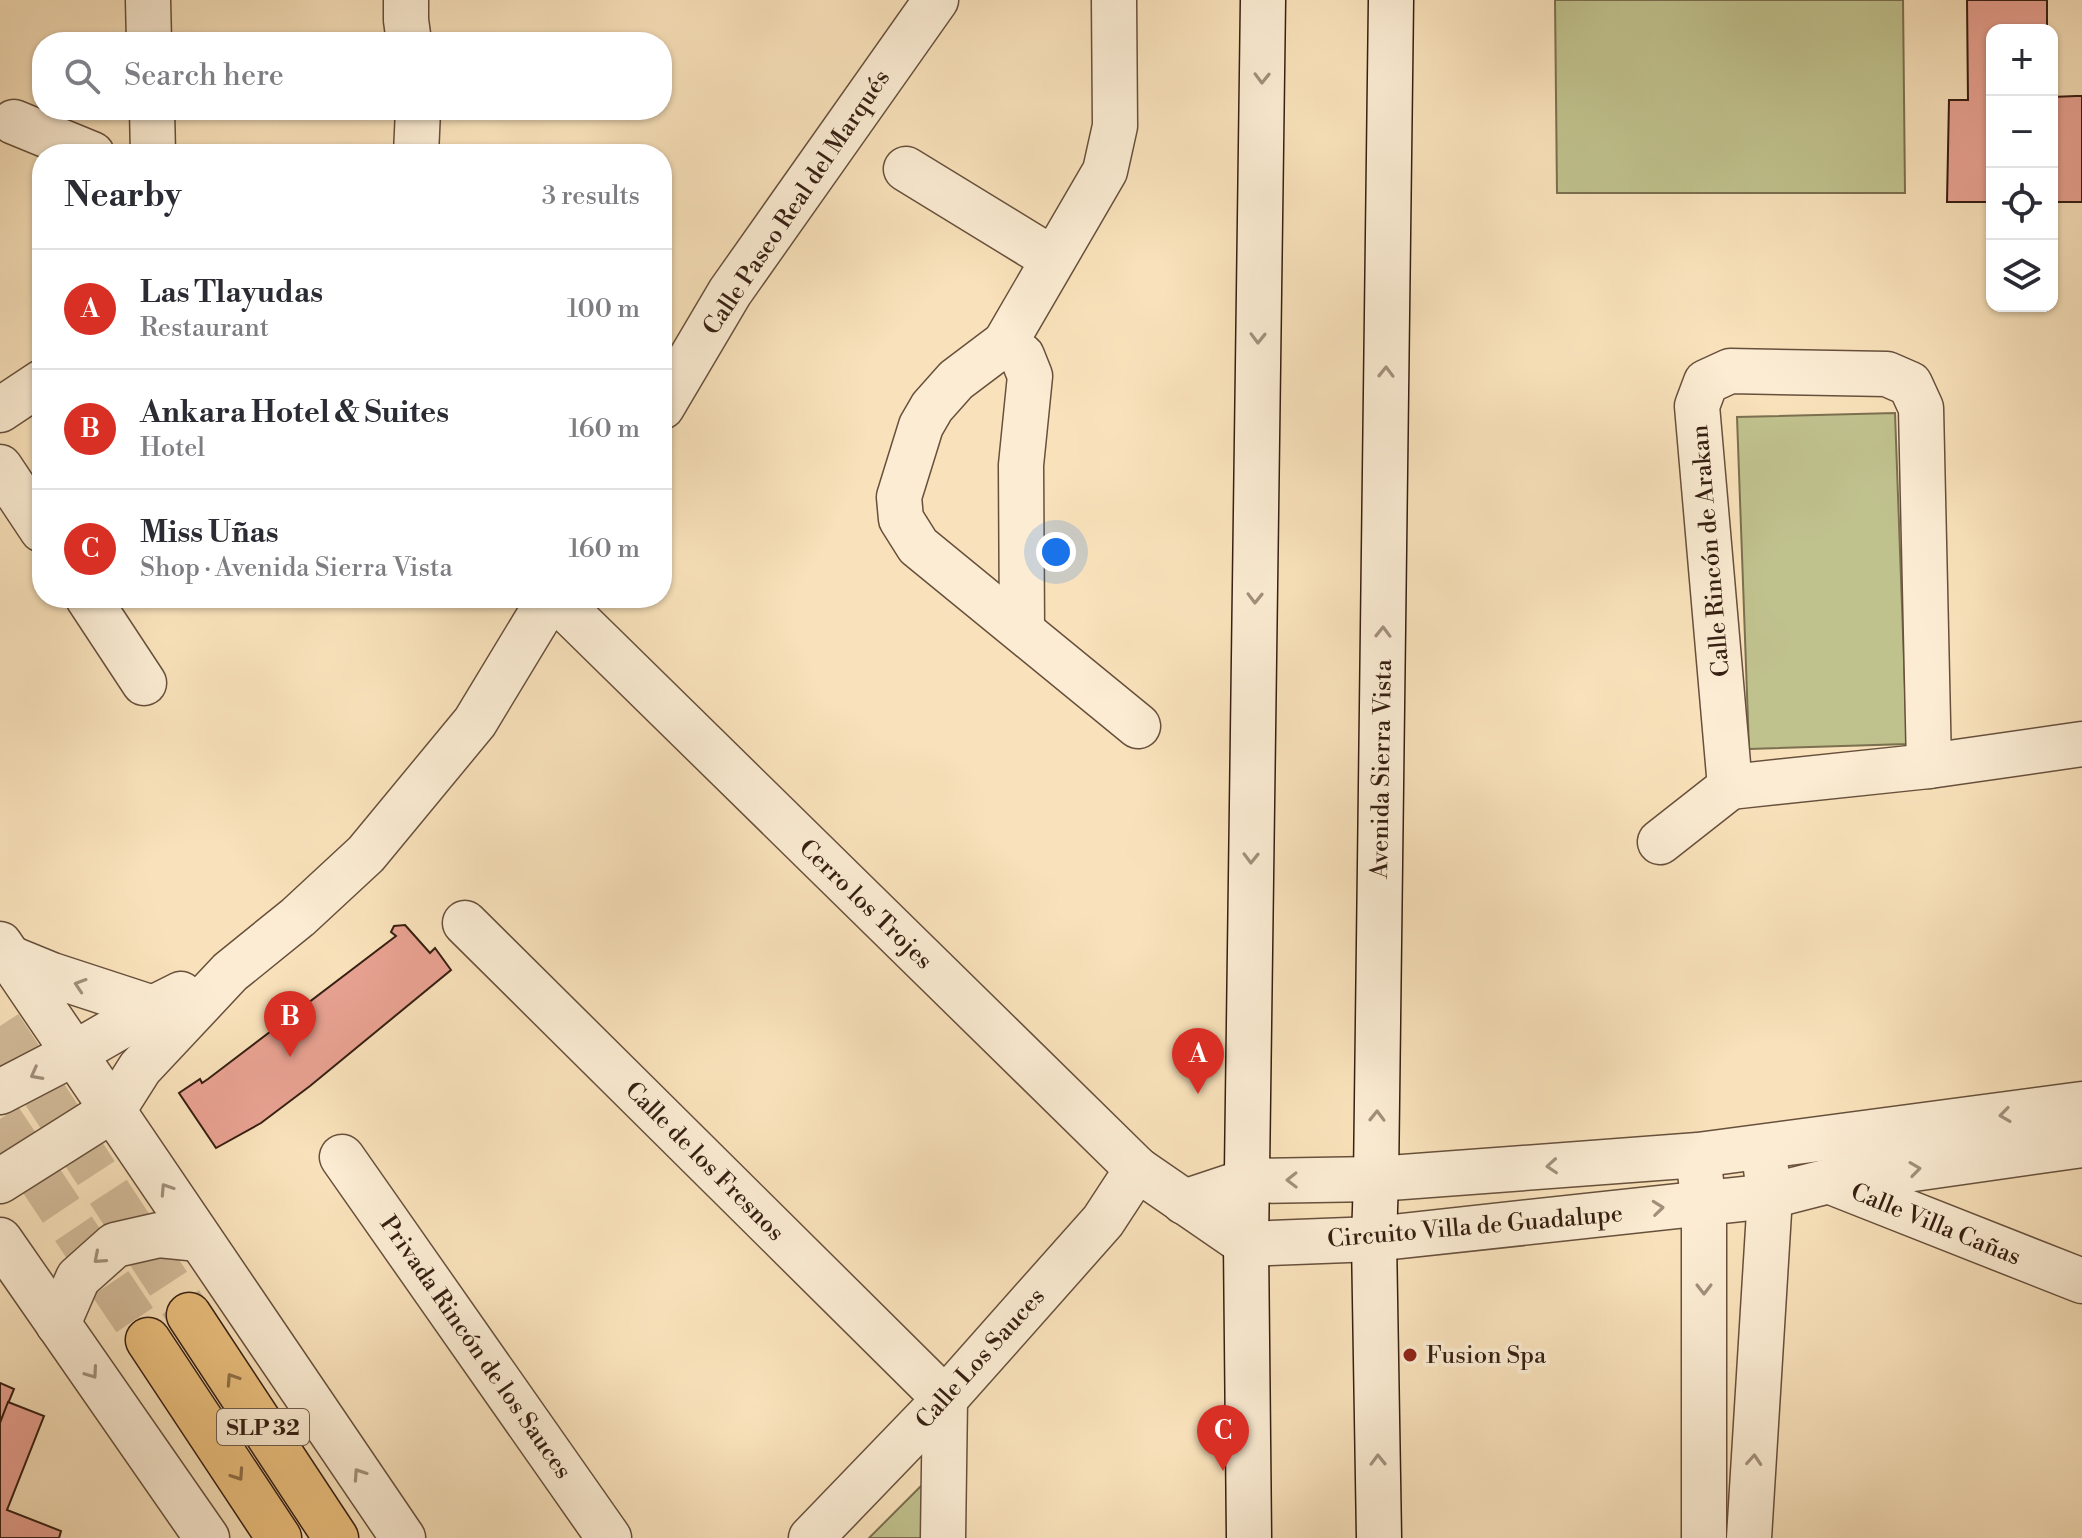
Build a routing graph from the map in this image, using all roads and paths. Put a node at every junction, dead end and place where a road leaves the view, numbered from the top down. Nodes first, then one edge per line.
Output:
1 (148, 0) edge
2 (406, 0) edge
3 (936, 0) edge
4 (1114, 0) edge
5 (1263, 0) edge
6 (1391, 0) edge
7 (149, 32) edge
8 (408, 32) edge
9 (152, 120) edge
10 (418, 120) edge
11 (14, 122) dead end
12 (68, 144) edge
13 (153, 144) edge
14 (416, 144) edge
15 (906, 169) dead end
16 (1053, 259) junction
17 (1005, 343) junction
18 (32, 389) edge
19 (672, 390) edge
20 (0, 410) edge
21 (0, 467) edge
22 (32, 515) edge
23 (95, 608) edge
24 (546, 608) edge
25 (562, 608) edge
26 (1022, 630) junction
27 (144, 683) dead end
28 (1138, 726) dead end
29 (2082, 744) edge
30 (1929, 766) junction
31 (1730, 787) junction
32 (1660, 842) dead end
33 (465, 923) dead end
34 (3, 958) edge
35 (160, 1024) junction
36 (75, 1053) junction
37 (0, 1092) edge
38 (2082, 1104) edge
39 (114, 1109) junction
40 (2082, 1145) edge
41 (1762, 1147) junction
42 (1698, 1155) junction
43 (342, 1157) dead end
44 (1826, 1160) junction
45 (1137, 1169) junction
46 (1376, 1179) junction
47 (0, 1181) edge
48 (1247, 1181) junction
49 (1770, 1196) junction
50 (1184, 1202) junction
51 (1704, 1203) junction
52 (199, 1239) junction
53 (1374, 1239) junction
54 (0, 1240) edge
55 (1246, 1244) junction
56 (2082, 1281) edge
57 (189, 1315) tunnel mouth
58 (58, 1324) junction
59 (148, 1340) tunnel mouth
60 (945, 1399) junction
61 (1710, 1535) edge
62 (207, 1538) edge
63 (279, 1538) edge
64 (336, 1538) edge
65 (403, 1538) edge
66 (609, 1538) edge
67 (811, 1538) edge
68 (943, 1538) edge
69 (1249, 1538) edge
70 (1379, 1538) edge
71 (1749, 1538) edge

1 - 7 street
2 - 8 street
3 - 19 street, Calle Paseo Real del Marqués
4 - 16 street
5 -> 48 street
46 -> 6 street, Avenida Sierra Vista
9 - 13 street
10 - 14 street
11 - 12 street
15 - 16 street
16 - 17 street
17 - 26 street
17 - 26 street
18 - 20 street
21 - 22 street
23 - 27 street
24 - 35 street
25 - 45 street, Cerro los Trojes
26 - 28 street
29 - 30 street
30 - 31 street
30 - 31 street, Calle Rincón de Arakan
31 - 32 street
33 - 60 street, Calle de los Fresnos
35 -> 34 street
34 - 36 street
35 - 36 street
35 - 39 street
36 -> 37 street
36 - 39 street
38 -> 44 street, Circuito Villa de Guadalupe
39 - 47 street
52 -> 39 street
44 -> 40 street, Circuito Villa de Guadalupe
41 - 42 street, Circuito Villa de Guadalupe
41 - 44 street, Circuito Villa de Guadalupe
41 - 49 street
42 -> 46 street, Circuito Villa de Guadalupe
42 - 51 street
43 - 66 street, Privada Rincón de los Sauces
44 - 49 street, Circuito Villa de Guadalupe
44 - 56 street, Calle Villa Cañas
45 - 50 street, Cerro los Trojes
45 - 60 street, Calle Los Sauces
46 -> 48 street, Circuito Villa de Guadalupe
46 - 53 street, Avenida Sierra Vista
48 - 50 street
48 - 55 street
49 - 51 street, Circuito Villa de Guadalupe
71 -> 49 street
50 - 55 street, Cerro los Trojes
53 -> 51 street, Circuito Villa de Guadalupe
51 -> 61 street
52 -> 58 street
65 -> 52 street
53 - 55 street, Circuito Villa de Guadalupe
70 -> 53 street, Avenida Sierra Vista
54 - 58 street
55 - 69 street
64 -> 57 main road, SLP 32
58 -> 62 street
59 -> 63 main road, SLP 32
60 - 67 street, Calle Los Sauces
60 - 68 street

